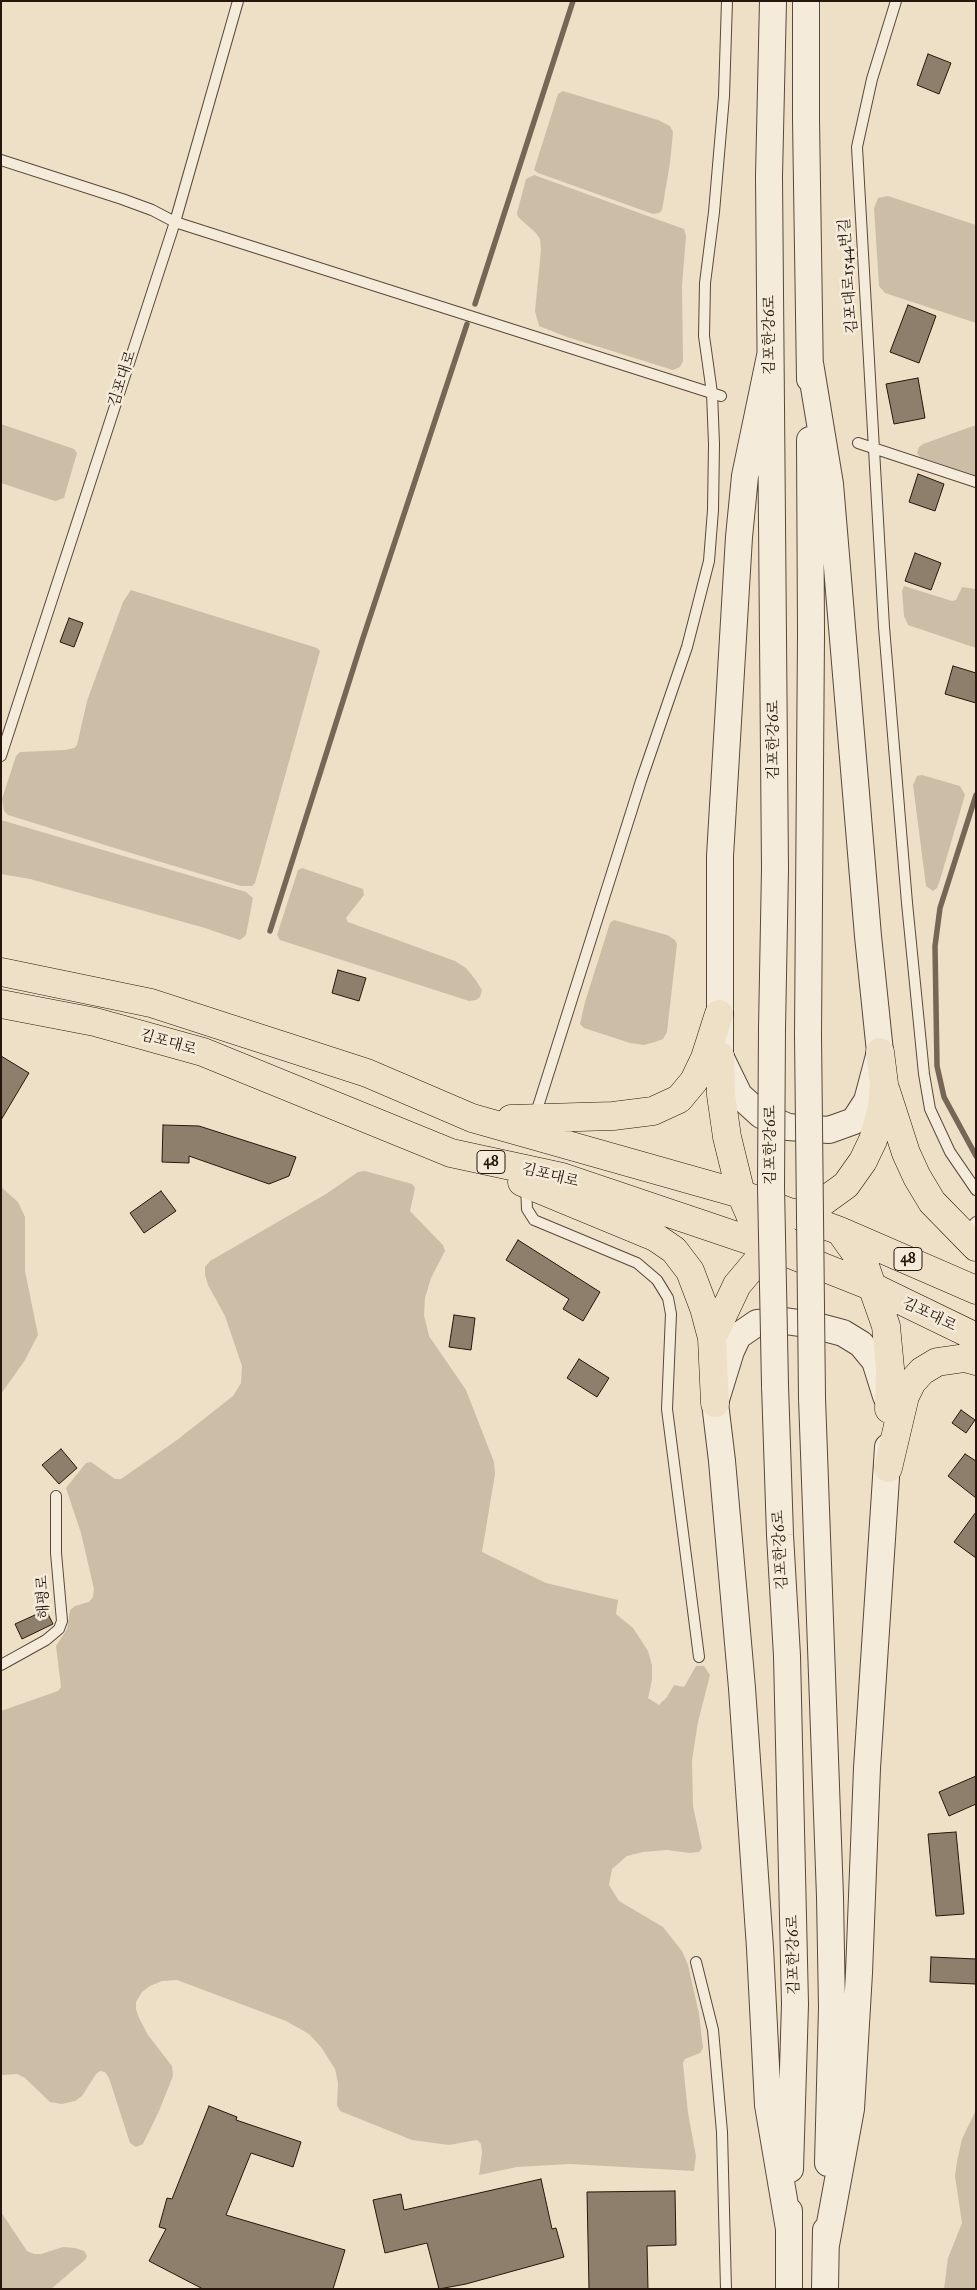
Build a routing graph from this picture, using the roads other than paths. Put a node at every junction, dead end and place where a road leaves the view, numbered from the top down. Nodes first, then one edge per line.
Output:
1 (238, 1) edge
2 (727, 1) edge
3 (773, 1) edge
4 (806, 1) edge
5 (896, 1) edge
6 (1, 160) edge
7 (175, 222) junction
8 (770, 356) junction
9 (810, 363) junction
10 (716, 394) junction
11 (858, 443) dead end
12 (875, 449) junction
13 (976, 482) edge
14 (1, 756) edge
15 (1, 972) edge
16 (1, 1004) edge
17 (719, 1014) junction
18 (880, 1052) junction
19 (720, 1056) junction
20 (884, 1084) junction
21 (472, 1118) junction
22 (534, 1119) junction
23 (451, 1153) junction
24 (526, 1184) junction
25 (976, 1190) edge
26 (741, 1194) junction
27 (794, 1214) junction
28 (754, 1224) junction
29 (840, 1230) junction
30 (720, 1231) junction
31 (971, 1234) edge
32 (773, 1248) junction
33 (873, 1287) junction
34 (976, 1290) edge
35 (976, 1337) edge
36 (712, 1338) junction
37 (976, 1361) edge
38 (715, 1403) junction
39 (890, 1409) junction
40 (888, 1468) junction
41 (56, 1496) dead end
42 (699, 1658) dead end
43 (1, 1665) edge
44 (696, 1962) dead end
45 (789, 2229) junction
46 (826, 2245) junction
47 (726, 2289) edge
48 (789, 2289) edge
49 (825, 2289) edge

1 - 7 lane, 김포대로
2 - 10 lane
3 - 8 street, 김포한강6로
4 - 9 street
5 - 12 lane, 김포대로1544번길
6 - 7 lane
7 - 10 lane
7 - 14 lane, 김포대로
8 - 17 street
8 - 45 street, 김포한강6로, bridge
9 - 18 street
9 - 46 street, bridge
10 - 22 lane
11 - 12 lane
12 - 13 lane
12 - 25 lane, 김포대로1544번길
15 - 21 main road, 48
16 - 23 main road, 김포대로 / 48
17 - 19 street
17 - 22 main road
18 - 19 street
18 - 20 main road
19 - 26 main road
20 - 27 main road
20 - 31 main road
21 - 22 main road
21 - 26 main road, 48
23 - 24 main road
23 - 30 main road, 김포대로 / 48
24 - 36 main road
24 - 42 lane
26 - 27 main road, 48
26 - 28 main road
27 - 28 main road
27 - 29 main road, 48
28 - 30 main road
28 - 32 main road
29 - 32 main road
29 - 33 main road
29 - 34 main road, 48
30 - 32 main road, 김포대로 / 48
32 - 33 main road, 김포대로 / 48
32 - 36 main road
33 - 35 main road, 김포대로 / 48
33 - 39 main road
36 - 38 main road
37 - 40 main road
38 - 39 street
38 - 45 street
39 - 40 street
40 - 46 street
41 - 43 lane, 해평로
44 - 47 lane
45 - 48 street, 김포한강6로
46 - 49 street

